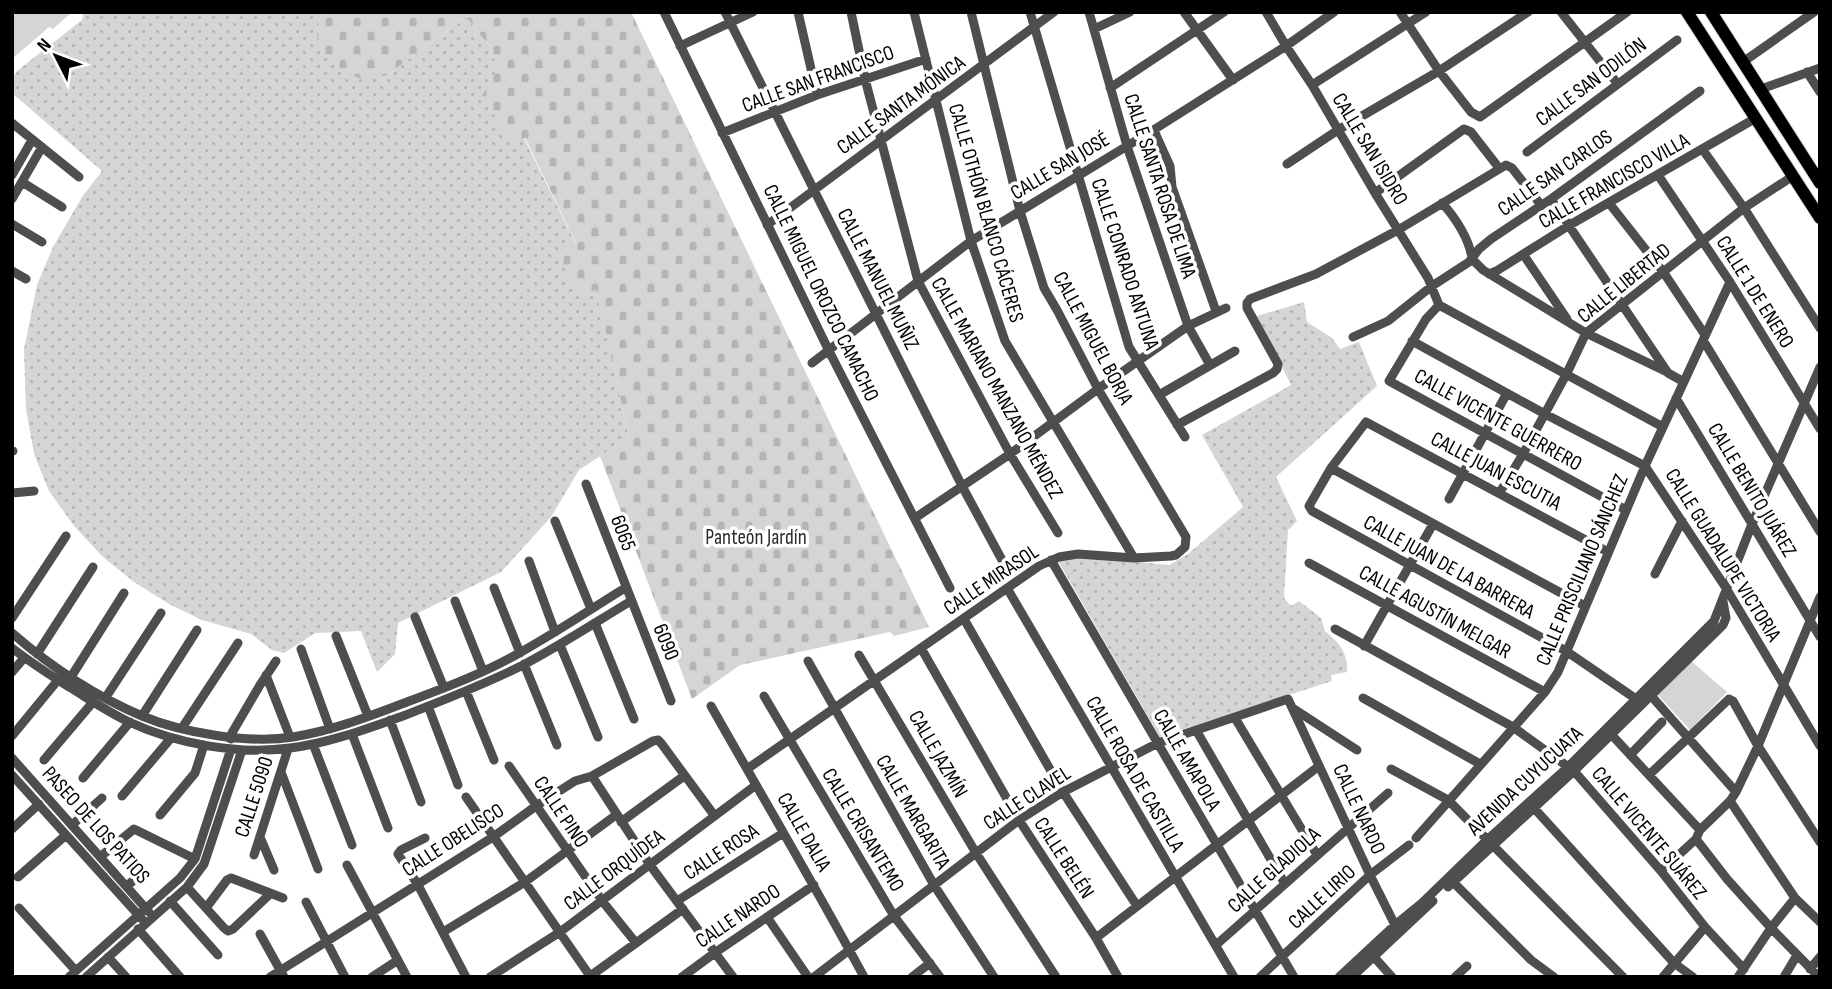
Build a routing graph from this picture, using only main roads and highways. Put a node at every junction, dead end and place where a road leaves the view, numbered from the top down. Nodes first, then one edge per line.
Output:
1 (1687, 12) edge
2 (1711, 12) edge
3 (1820, 183) edge
4 (1815, 207) edge
5 (1820, 218) edge

1 - 4 main road
2 - 3 main road
4 - 5 main road

